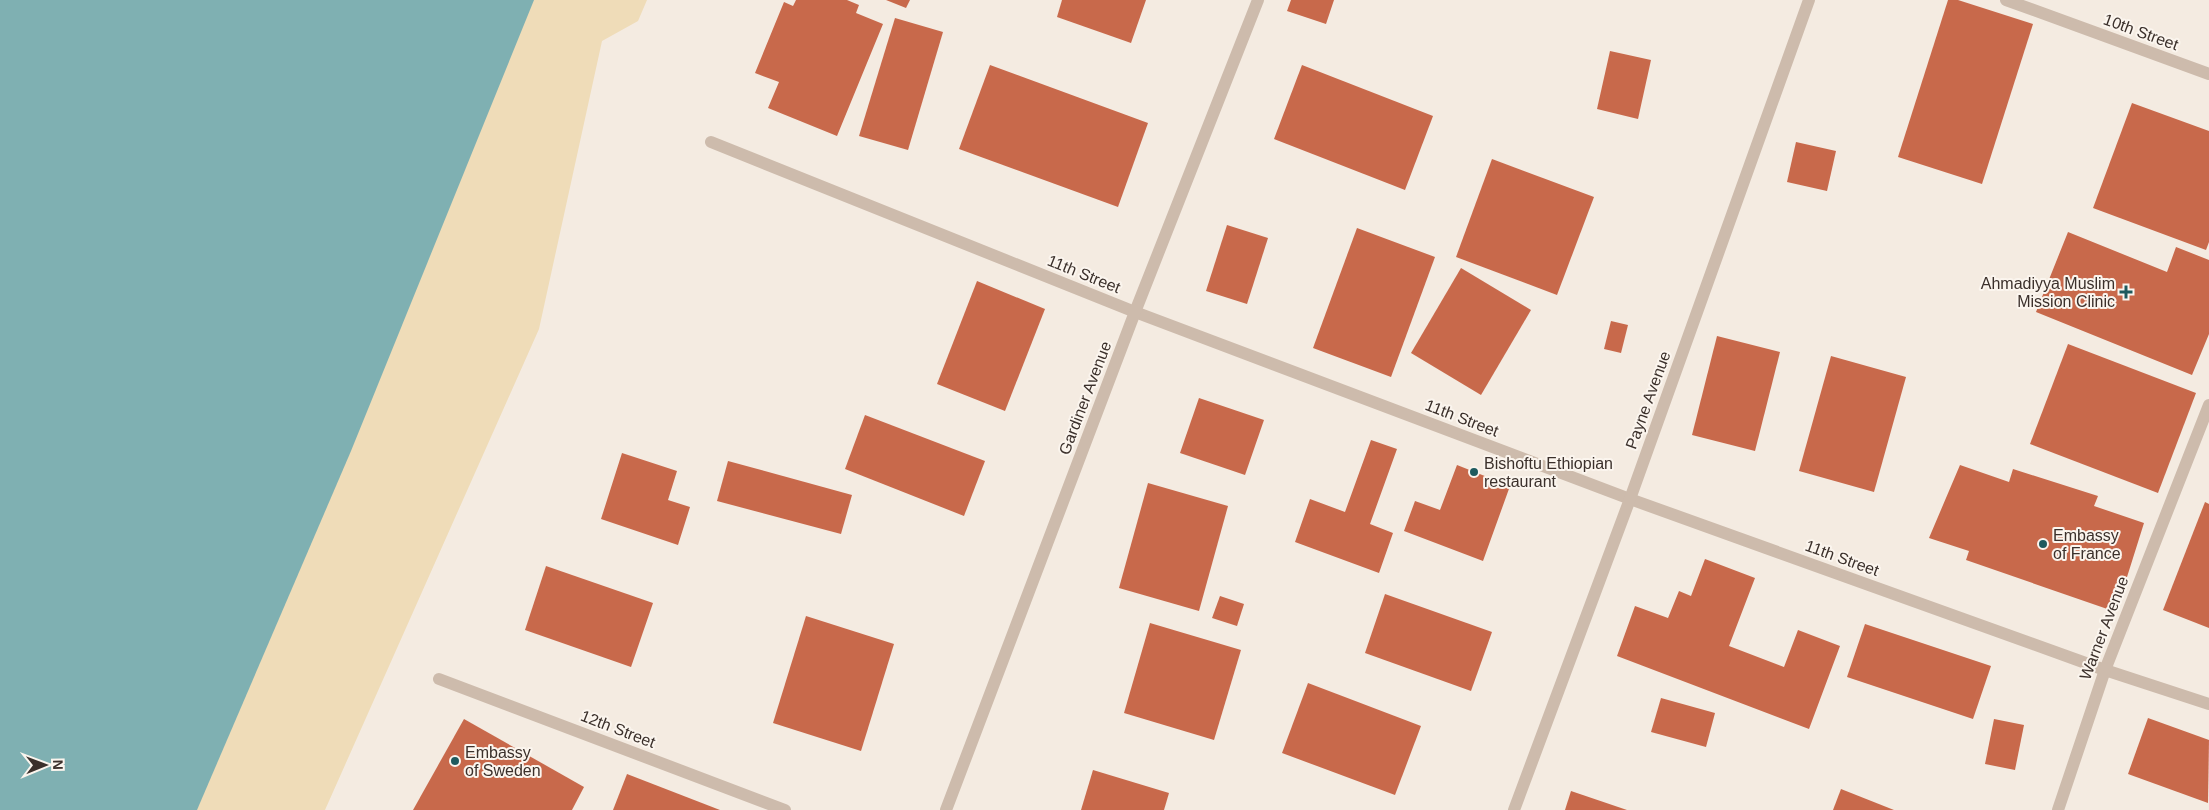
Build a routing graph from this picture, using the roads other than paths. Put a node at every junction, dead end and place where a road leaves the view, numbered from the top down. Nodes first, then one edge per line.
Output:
1 (1258, 0) edge
2 (1810, 0) edge
3 (2006, 0) edge
4 (2209, 74) edge
5 (711, 142) dead end
6 (1135, 312) junction
7 (2209, 405) edge
8 (1630, 499) junction
9 (2105, 670) junction
10 (439, 679) dead end
11 (2209, 704) edge
12 (785, 810) edge
13 (946, 810) edge
14 (1514, 810) edge
15 (2058, 810) edge

1 - 6 street, Gardiner Avenue
2 - 8 street, Payne Avenue
3 - 4 street, 10th Street
5 - 6 street, 11th Street
6 - 8 street, 11th Street
6 - 13 street, Gardiner Avenue
7 - 9 street, Warner Avenue
8 - 9 street, 11th Street
8 - 14 street, Payne Avenue
9 - 11 street, 11th Street
9 - 15 street, Warner Avenue
10 - 12 street, 12th Street

